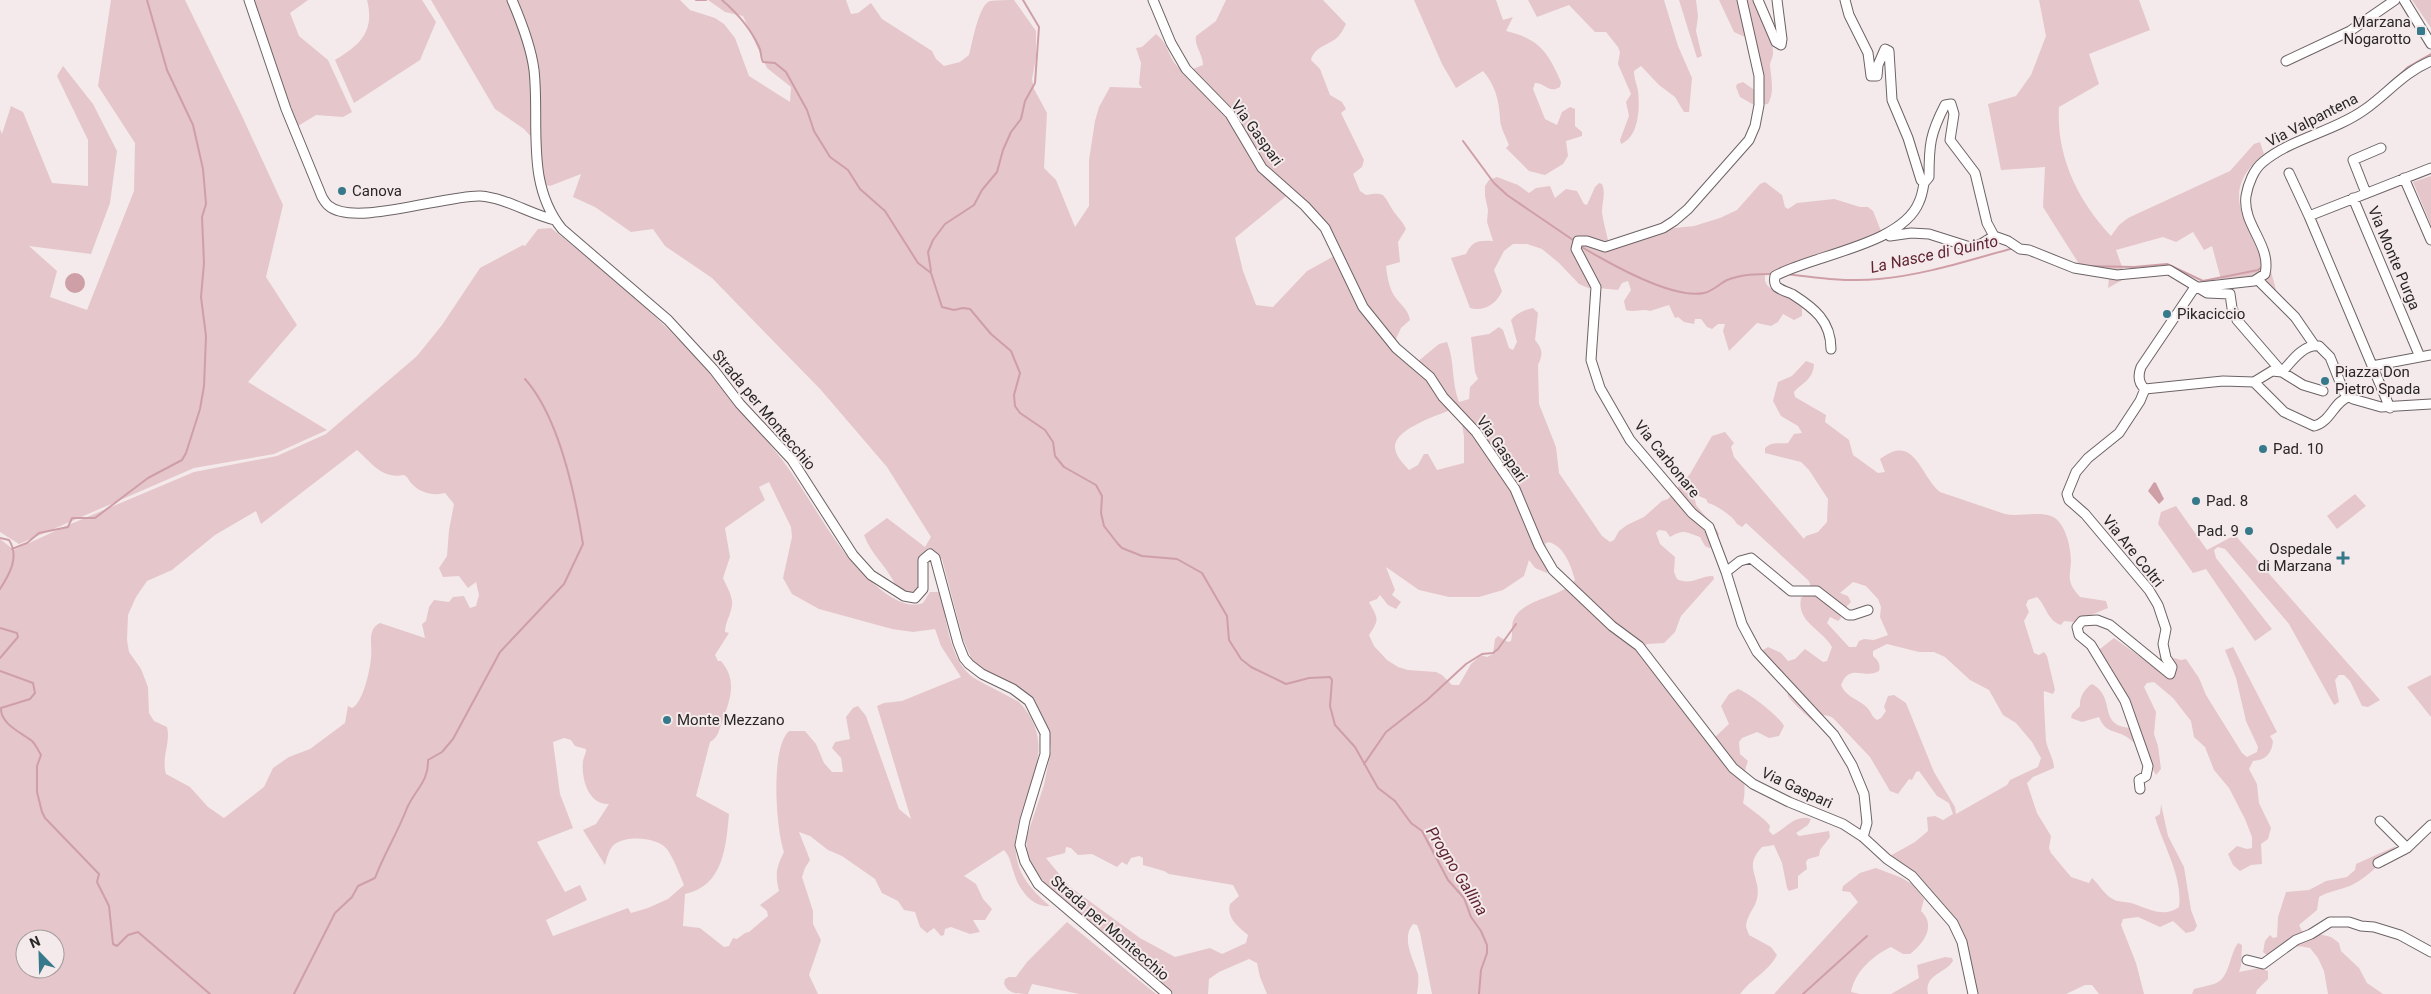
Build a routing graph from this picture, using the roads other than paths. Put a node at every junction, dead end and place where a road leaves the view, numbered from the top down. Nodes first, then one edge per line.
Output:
1 (249, 0) edge
2 (512, 0) edge
3 (1153, 0) edge
4 (1742, 0) edge
5 (1758, 0) edge
6 (1777, 0) edge
7 (1846, 0) edge
8 (2395, 0) edge
9 (2404, 0) edge
10 (2431, 44) edge
11 (2286, 61) dead end
12 (2431, 61) edge
13 (2382, 148) dead end
14 (2431, 168) edge
15 (2289, 173) dead end
16 (2404, 178) junction
17 (1924, 183) junction
18 (2366, 193) junction
19 (2353, 198) junction
20 (2309, 216) junction
21 (556, 220) junction
22 (1890, 232) junction
23 (1994, 236) junction
24 (2431, 240) edge
25 (2258, 280) junction
26 (2195, 287) junction
27 (2315, 346) junction
28 (1831, 349) dead end
29 (2431, 355) edge
30 (2420, 357) junction
31 (2372, 366) junction
32 (2282, 372) junction
33 (2254, 382) junction
34 (2145, 389) junction
35 (2324, 391) dead end
36 (2349, 397) junction
37 (2431, 404) edge
38 (2390, 408) junction
39 (1726, 572) junction
40 (1868, 610) dead end
41 (2140, 789) dead end
42 (2380, 821) dead end
43 (2431, 825) edge
44 (1862, 837) junction
45 (2407, 848) junction
46 (2378, 863) dead end
47 (2431, 952) edge
48 (2247, 960) dead end
49 (1166, 994) edge
50 (1973, 994) edge

1 - 21 street
2 - 21 street, Strada per Montecchio
3 - 44 street, Via Gaspari
4 - 39 street, Via Carbonare
5 - 6 street
7 - 17 street
8 - 11 street
9 - 10 street
12 - 25 street, Via Valpantena
13 - 18 street
14 - 16 street
15 - 20 street
16 - 18 street
16 - 24 street
17 - 22 street
17 - 23 street
18 - 19 street
19 - 20 street
19 - 30 street, Via Monte Purga
20 - 31 street
21 - 49 street, Strada per Montecchio
22 - 23 street
22 - 28 street
23 - 26 street
25 - 26 street
25 - 27 street
26 - 32 street
26 - 34 street
27 - 32 street
27 - 36 street
29 - 30 street
30 - 31 street
31 - 38 street
32 - 33 street
32 - 35 street
33 - 34 street
33 - 36 street
34 - 41 street, Via Are Coltri
36 - 38 street
37 - 38 street
39 - 40 street
39 - 44 street, Via Carbonare
42 - 45 street
43 - 45 street
44 - 50 street, Via Gaspari
45 - 46 street
47 - 48 street

